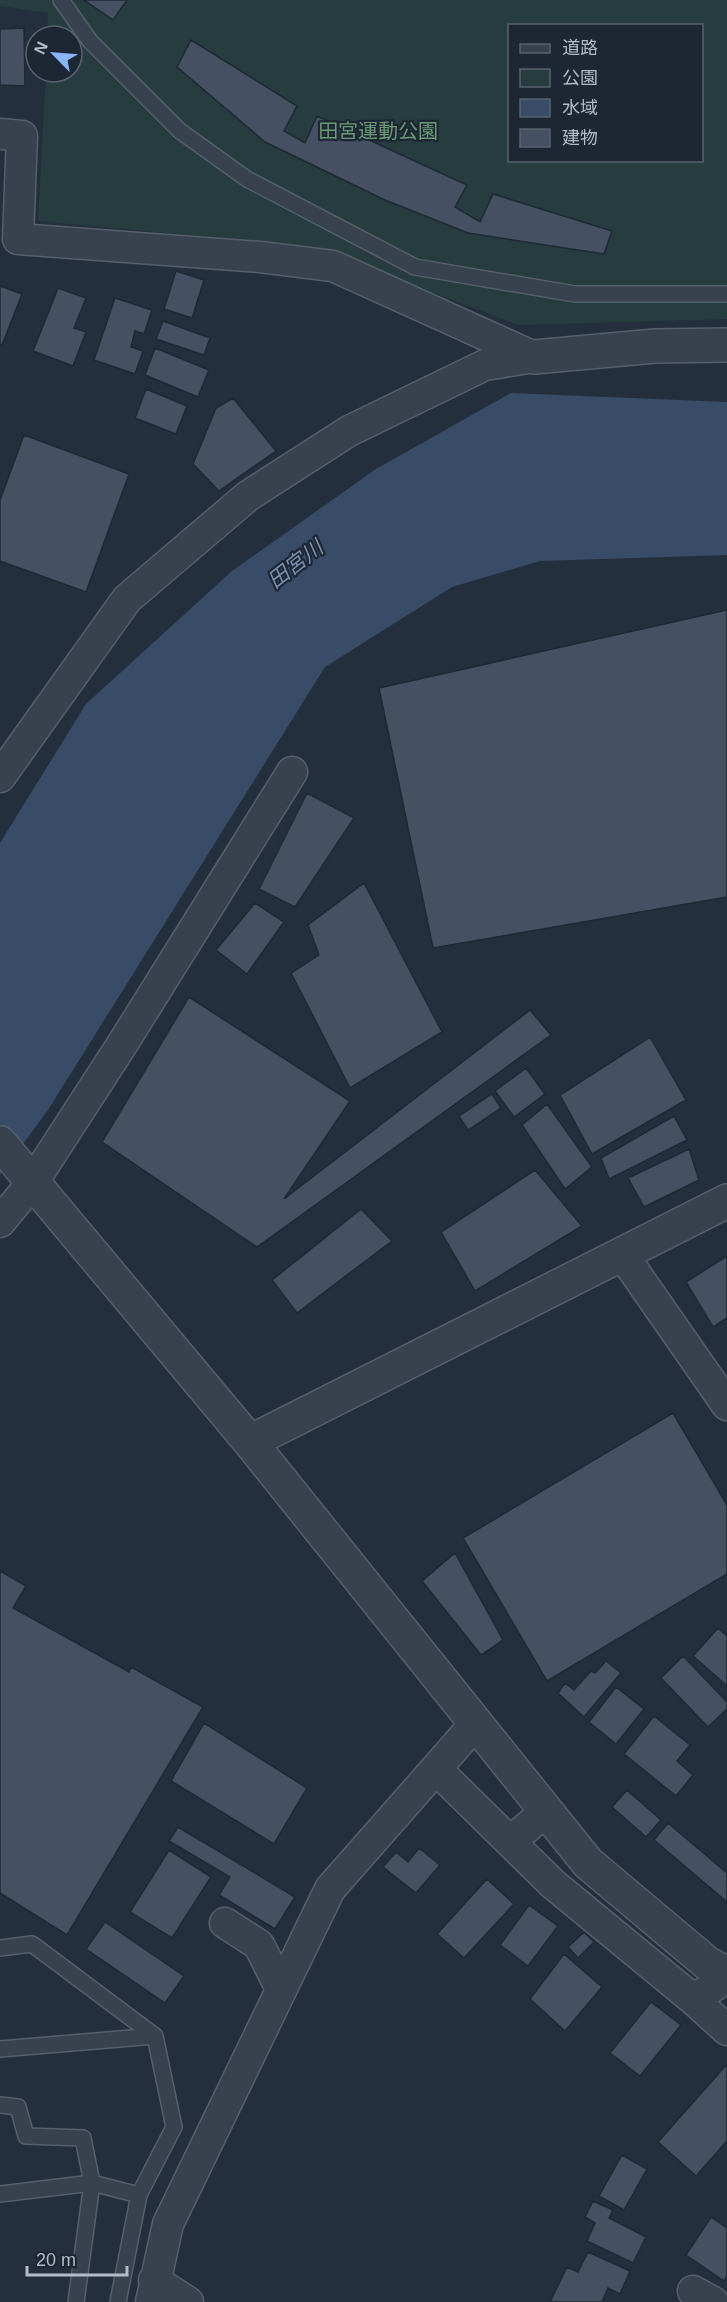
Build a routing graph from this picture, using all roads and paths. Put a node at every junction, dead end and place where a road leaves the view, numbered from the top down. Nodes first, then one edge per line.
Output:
1 (61, 0) edge
2 (0, 134) edge
3 (727, 294) edge
4 (727, 345) edge
5 (534, 357) junction
6 (292, 771) dead end
7 (0, 777) edge
8 (0, 1143) edge
9 (33, 1182) junction
10 (727, 1201) edge
11 (0, 1222) edge
12 (622, 1254) junction
13 (727, 1405) edge
14 (250, 1442) junction
15 (476, 1723) junction
16 (437, 1770) junction
17 (546, 1811) junction
18 (510, 1842) junction
19 (225, 1923) dead end
20 (0, 1948) edge
21 (727, 1975) edge
22 (280, 1989) junction
23 (694, 2000) junction
24 (727, 2030) edge
25 (155, 2036) junction
26 (0, 2049) edge
27 (0, 2105) edge
28 (92, 2183) junction
29 (0, 2194) edge
30 (139, 2195) junction
31 (153, 2291) edge
32 (76, 2302) edge
33 (118, 2302) edge
34 (188, 2302) edge

1 - 3 lane
2 - 5 street
4 - 5 street
5 - 7 street
6 - 9 street
8 - 9 street
9 - 11 street
9 - 14 street
10 - 12 street
12 - 13 street
12 - 14 street
14 - 15 street
15 - 16 street
15 - 17 street
16 - 18 street
16 - 22 street
17 - 18 street
17 - 21 street
18 - 23 street
19 - 22 street
20 - 25 lane
21 - 23 street
22 - 31 street
23 - 24 street
25 - 26 lane
25 - 30 lane
27 - 28 lane
28 - 29 lane
28 - 30 lane
28 - 32 lane
30 - 33 lane
31 - 34 street

